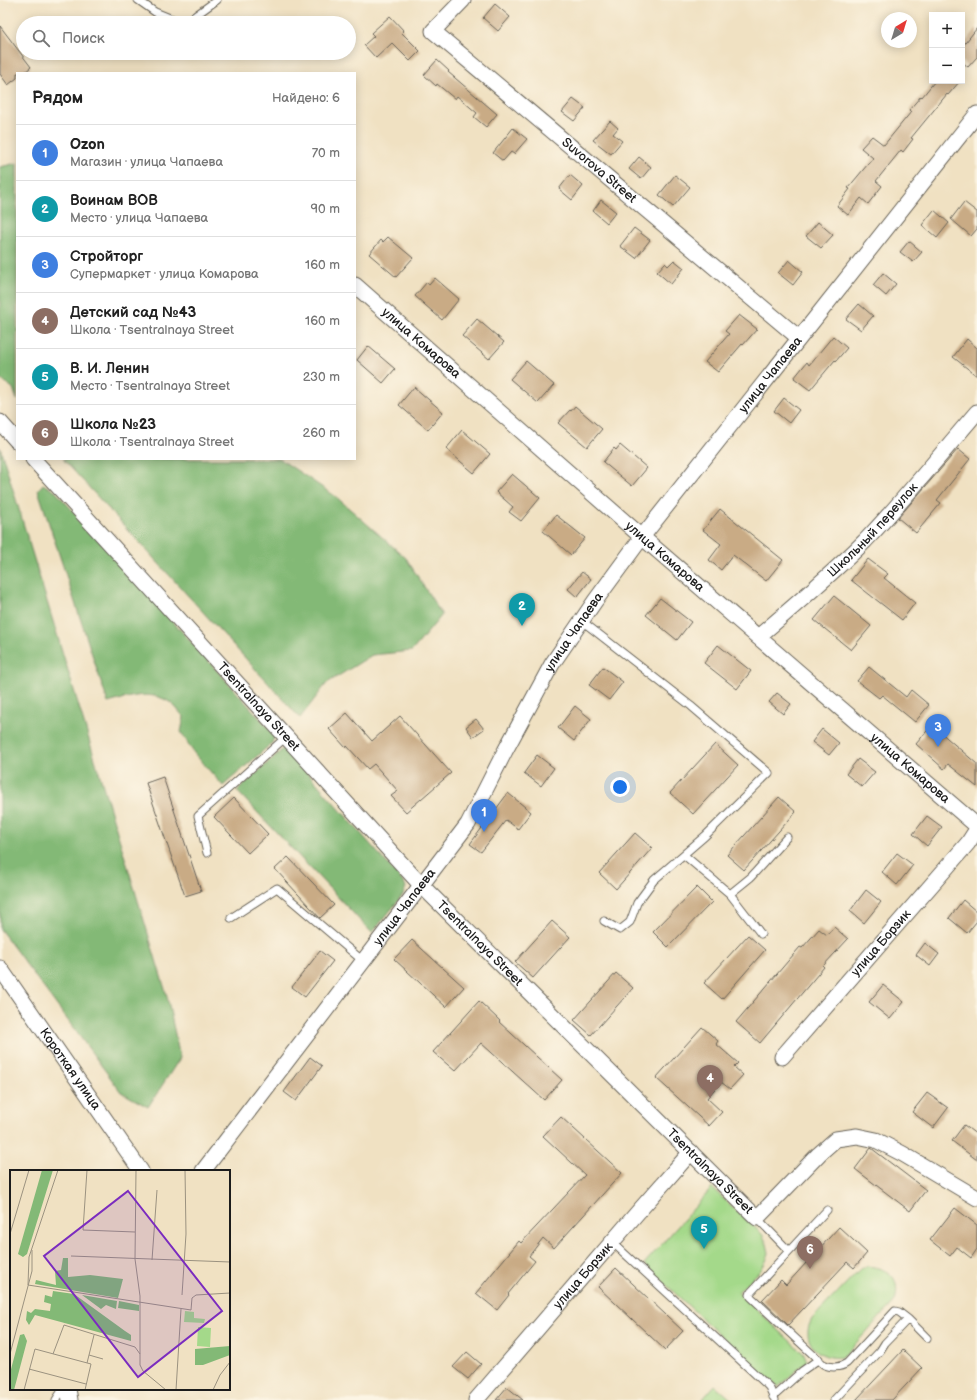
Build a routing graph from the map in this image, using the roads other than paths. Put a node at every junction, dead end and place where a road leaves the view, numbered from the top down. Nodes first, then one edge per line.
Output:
1 (138, 0) edge
2 (217, 0) edge
3 (463, 0) edge
4 (166, 16) edge
5 (194, 16) edge
6 (977, 114) edge
7 (356, 286) edge
8 (799, 338) junction
9 (977, 412) edge
10 (0, 422) edge
11 (16, 440) edge
12 (34, 460) edge
13 (642, 537) junction
14 (582, 621) junction
15 (758, 637) junction
16 (286, 737) junction
17 (977, 827) edge
18 (787, 837) dead end
19 (207, 853) dead end
20 (684, 855) junction
21 (421, 885) junction
22 (730, 894) junction
23 (231, 918) dead end
24 (604, 921) dead end
25 (761, 934) dead end
26 (363, 961) junction
27 (0, 968) edge
28 (782, 1057) dead end
29 (691, 1152) junction
30 (140, 1170) edge
31 (204, 1170) edge
32 (977, 1198) edge
33 (827, 1210) dead end
34 (756, 1218) junction
35 (612, 1242) junction
36 (789, 1251) junction
37 (908, 1319) junction
38 (927, 1338) dead end
39 (819, 1359) junction
40 (62, 1390) edge
41 (68, 1390) edge
42 (774, 1398) edge
43 (56, 1400) edge
44 (70, 1400) edge
45 (476, 1400) edge
46 (834, 1400) edge

1 - 4 lane
2 - 5 lane
3 - 8 street, Suvorova Street
6 - 8 street, улица Чапаева
7 - 13 street, улица Комарова
8 - 13 street, улица Чапаева
9 - 15 street, Школьный переулок
10 - 11 street
12 - 16 street, Tsentralnaya Street
13 - 14 street, улица Чапаева
13 - 15 street, улица Комарова
14 - 20 lane
14 - 21 street, улица Чапаева
15 - 17 street, улица Комарова
16 - 19 lane
16 - 21 street, Tsentralnaya Street
17 - 28 street, улица Борзик
18 - 22 lane
20 - 22 lane
20 - 24 lane
21 - 26 street, улица Чапаева
21 - 29 street, Tsentralnaya Street
22 - 25 lane
23 - 26 lane
26 - 31 street, улица Чапаева
27 - 30 street, Короткая улица
29 - 34 street, Tsentralnaya Street
29 - 35 street, улица Борзик
32 - 34 street, Tsentralnaya Street
33 - 36 lane
34 - 36 lane
35 - 42 lane
35 - 45 street, улица Борзик
36 - 39 lane
37 - 38 lane
37 - 39 lane
37 - 46 lane
39 - 42 lane
40 - 43 lane
41 - 44 street

